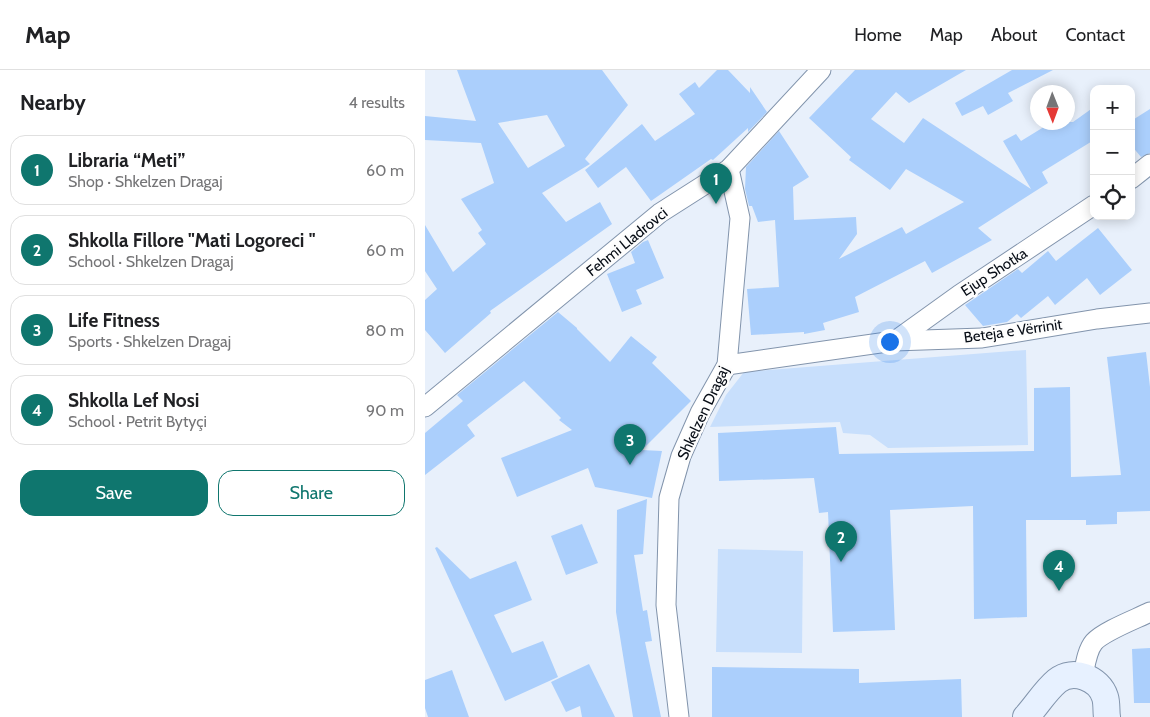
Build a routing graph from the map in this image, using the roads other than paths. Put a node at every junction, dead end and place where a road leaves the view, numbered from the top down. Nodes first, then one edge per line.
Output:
1 (821, 70) edge
2 (1150, 164) edge
3 (729, 169) junction
4 (1135, 175) edge
5 (1090, 208) edge
6 (1150, 313) edge
7 (894, 341) junction
8 (727, 365) junction
9 (425, 406) edge
10 (1150, 612) edge
11 (1083, 676) junction
12 (679, 717) edge
13 (1027, 717) edge
14 (1107, 717) edge

1 - 3 street, Fehmi Lladrovci
2 - 4 street
3 - 8 street, Shkelzen Dragaj
3 - 9 street, Fehmi Lladrovci
5 - 7 street, Ejup Shotka
6 - 7 street, Beteja e Vërrinit
7 - 8 street, Beteja e Vërrinit
8 - 12 street, Shkelzen Dragaj
10 - 11 street
11 - 13 street
11 - 14 street

